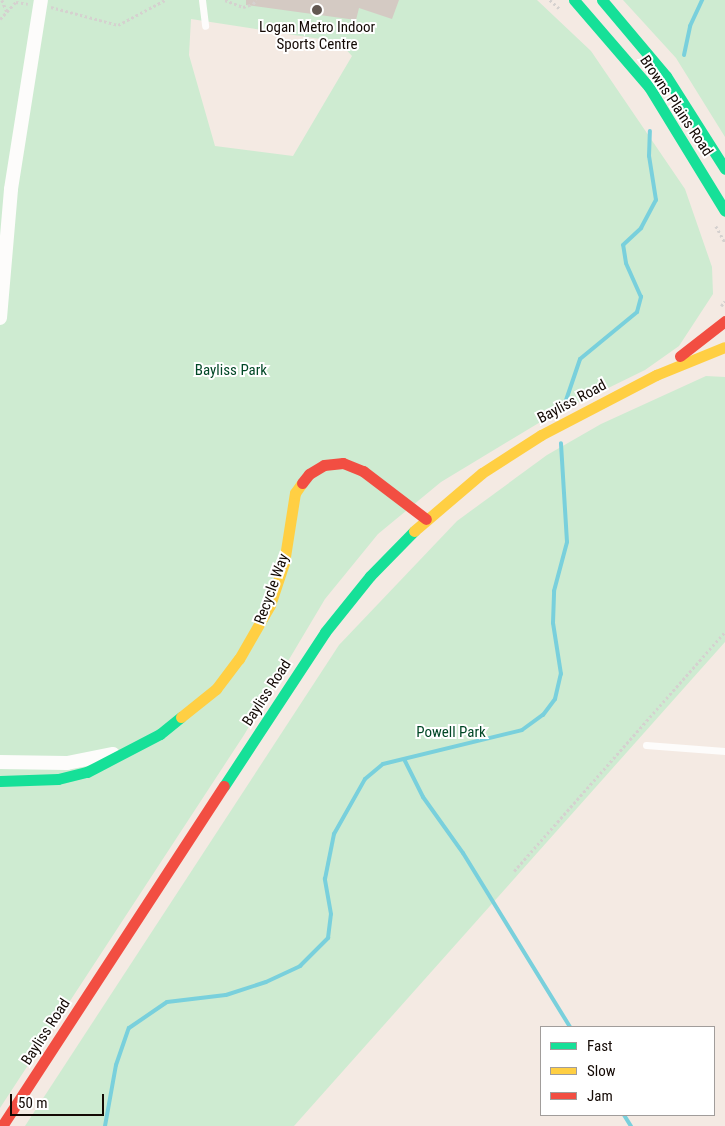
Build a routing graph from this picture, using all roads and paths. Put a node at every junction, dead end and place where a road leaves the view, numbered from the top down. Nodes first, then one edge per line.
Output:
1 (2, 0) edge
2 (166, 0) edge
3 (202, 0) edge
4 (226, 0) edge
5 (256, 0) edge
6 (550, 0) edge
7 (574, 0) edge
8 (602, 0) edge
9 (40, 3) edge
10 (6, 12) junction
11 (563, 12) dead end
12 (0, 19) edge
13 (205, 26) dead end
14 (725, 169) edge
15 (6, 188) edge
16 (725, 211) edge
17 (715, 224) dead end
18 (725, 242) edge
19 (1, 300) edge
20 (0, 318) edge
21 (725, 321) edge
22 (725, 347) edge
23 (656, 375) junction
24 (426, 519) junction
25 (725, 632) edge
26 (646, 745) dead end
27 (725, 751) edge
28 (121, 753) junction
29 (0, 762) edge
30 (0, 773) edge
31 (58, 779) junction
32 (0, 781) edge
33 (514, 871) dead end
34 (2, 1126) edge

1 - 10 path
2 - 9 path
3 - 13 lane
4 - 5 path
6 - 11 path
7 - 16 street, Browns Plains Road
8 - 14 street, Browns Plains Road
9 - 10 path
9 - 15 street
10 - 12 path
15 - 19 street
17 - 18 path
19 - 20 street
21 - 23 street, Bayliss Road
22 - 23 street, Bayliss Road
23 - 24 street, Bayliss Road
24 - 28 street, Recycle Way
24 - 34 street, Bayliss Road
25 - 33 path
26 - 27 lane
28 - 29 street, Recycle Way
28 - 31 street, Recycle Way
30 - 31 street
31 - 32 street, Recycle Way

